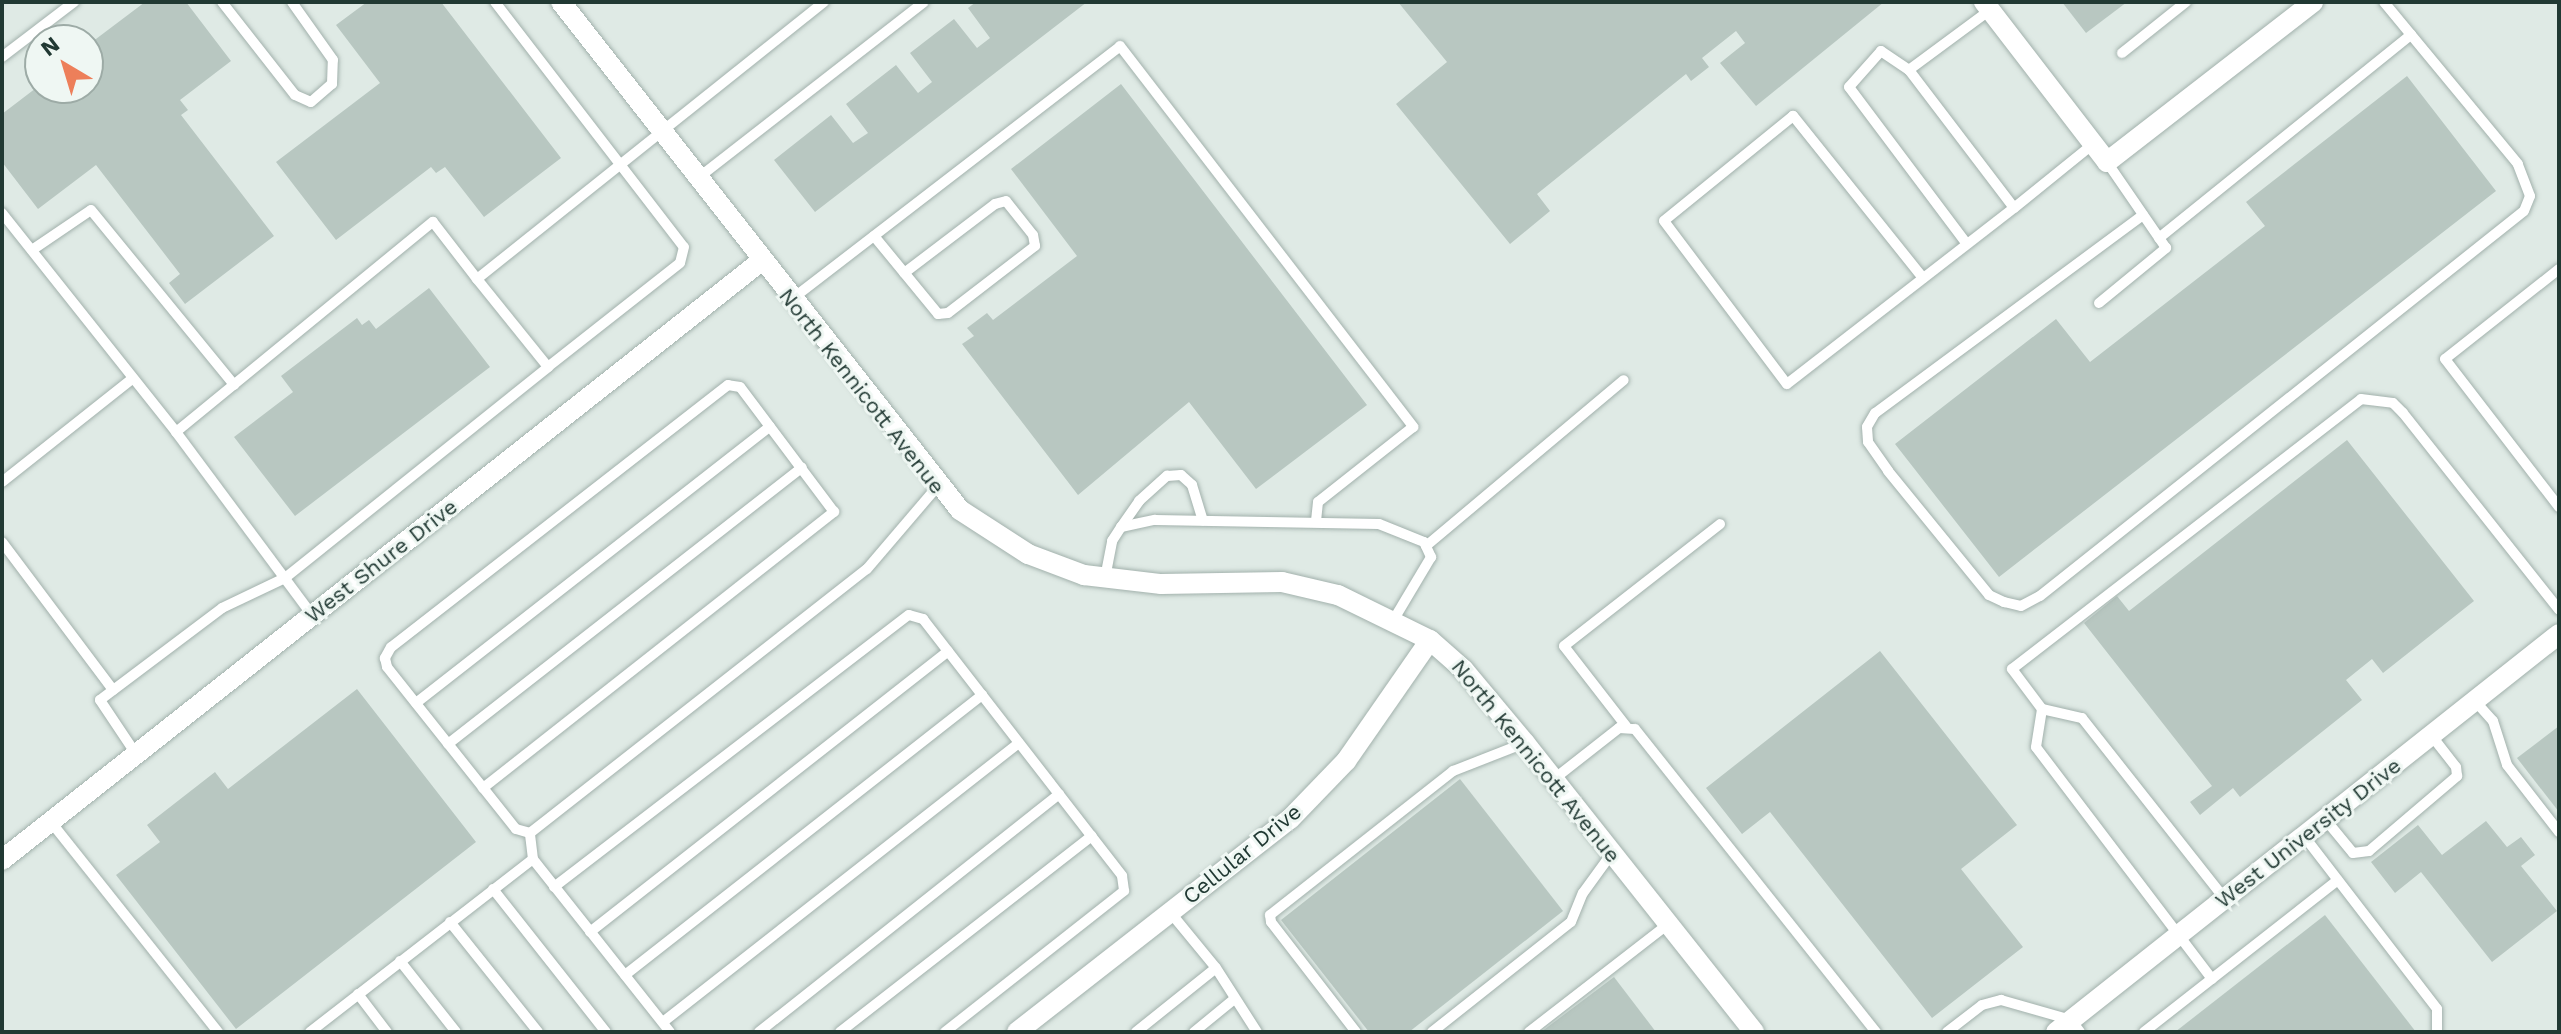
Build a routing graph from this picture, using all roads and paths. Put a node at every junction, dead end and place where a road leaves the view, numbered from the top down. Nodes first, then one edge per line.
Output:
1 (74, 2) edge
2 (222, 2) edge
3 (292, 2) edge
4 (495, 2) edge
5 (561, 2) edge
6 (824, 2) edge
7 (924, 2) edge
8 (2186, 2) edge
9 (2313, 2) edge
10 (2384, 2) edge
11 (1987, 6) edge
12 (2411, 35) junction
13 (2122, 53) dead end
14 (2, 57) edge
15 (1909, 70) junction
16 (659, 131) junction
17 (2093, 144) junction
18 (619, 161) junction
19 (2107, 162) junction
20 (696, 179) junction
21 (2014, 208) junction
22 (2, 213) edge
23 (2143, 215) junction
24 (874, 236) junction
25 (2159, 238) junction
26 (1967, 244) junction
27 (32, 250) junction
28 (760, 262) junction
29 (2559, 269) edge
30 (904, 273) junction
31 (1923, 278) junction
32 (477, 279) junction
33 (790, 300) junction
34 (2099, 303) dead end
35 (548, 367) junction
36 (133, 378) junction
37 (1624, 380) dead end
38 (234, 385) junction
39 (770, 426) junction
40 (176, 432) junction
41 (802, 467) junction
42 (2, 482) edge
43 (937, 487) junction
44 (2559, 507) edge
45 (1203, 520) junction
46 (1316, 522) junction
47 (1720, 524) dead end
48 (1121, 527) junction
49 (2, 542) edge
50 (1426, 546) junction
51 (285, 578) junction
52 (1104, 580) junction
53 (2559, 610) edge
54 (312, 615) junction
55 (1394, 619) junction
56 (2559, 634) edge
57 (1430, 640) junction
58 (948, 651) junction
59 (113, 690) junction
60 (982, 695) junction
61 (2475, 701) junction
62 (416, 703) junction
63 (2042, 709) junction
64 (1626, 726) junction
65 (2431, 735) junction
66 (1019, 743) junction
67 (1525, 743) junction
68 (448, 744) junction
69 (136, 754) junction
70 (1554, 779) junction
71 (483, 788) junction
72 (1059, 794) junction
73 (2325, 819) junction
74 (51, 822) junction
75 (2559, 832) edge
76 (530, 833) junction
77 (1092, 836) junction
78 (2304, 836) junction
79 (1612, 853) junction
80 (533, 859) junction
81 (2, 860) edge
82 (2338, 880) junction
83 (554, 887) junction
84 (493, 889) junction
85 (2225, 899) junction
86 (1170, 912) junction
87 (450, 922) junction
88 (1668, 924) junction
89 (590, 932) junction
90 (2179, 935) junction
91 (400, 961) junction
92 (1216, 968) junction
93 (625, 975) junction
94 (2212, 979) junction
95 (358, 994) junction
96 (1233, 1000) junction
97 (663, 1022) junction
98 (2069, 1028) edge
99 (218, 1032) edge
100 (310, 1032) edge
101 (387, 1032) edge
102 (456, 1032) edge
103 (538, 1032) edge
104 (606, 1032) edge
105 (670, 1032) edge
106 (759, 1032) edge
107 (840, 1032) edge
108 (945, 1032) edge
109 (1017, 1032) edge
110 (1136, 1032) edge
111 (1194, 1032) edge
112 (1257, 1032) edge
113 (1356, 1032) edge
114 (1432, 1032) edge
115 (1529, 1032) edge
116 (1754, 1032) edge
117 (1876, 1032) edge
118 (1947, 1032) edge
119 (2144, 1032) edge
120 (2437, 1032) edge

1 - 14 lane
2 - 3 lane
4 - 18 lane
5 - 16 street, North Kennicott Avenue
6 - 16 lane
7 - 20 lane
8 - 13 lane
9 - 19 street
10 - 12 lane
11 - 15 lane
11 - 17 street
12 - 23 lane
12 - 25 lane
15 - 21 lane
15 - 26 lane
16 - 18 lane
16 - 20 street, North Kennicott Avenue
17 - 19 street
17 - 21 lane
18 - 32 lane
18 - 35 lane
19 - 23 lane
20 - 28 street, North Kennicott Avenue
21 - 26 lane
22 - 27 lane
23 - 25 lane
24 - 30 lane
24 - 33 lane
24 - 46 lane
25 - 34 lane
26 - 31 lane
27 - 36 lane
27 - 38 lane
28 - 33 street, North Kennicott Avenue
28 - 54 street, West Shure Drive
29 - 44 lane
30 - 30 lane
31 - 31 lane
32 - 35 lane
32 - 38 lane
33 - 43 street, North Kennicott Avenue
35 - 51 lane
36 - 40 lane
36 - 42 lane
37 - 50 lane
38 - 40 lane
39 - 41 lane
39 - 62 lane
39 - 62 lane
40 - 51 lane
41 - 68 lane
41 - 71 lane
43 - 52 street, North Kennicott Avenue
43 - 76 lane
45 - 46 lane
45 - 48 lane
45 - 48 lane
46 - 50 lane
47 - 64 lane
48 - 52 lane
49 - 59 lane
50 - 55 lane
51 - 54 lane
51 - 59 lane
52 - 55 street, North Kennicott Avenue
53 - 63 lane
54 - 69 street, West Shure Drive
55 - 57 street, North Kennicott Avenue
56 - 61 street, West University Drive
57 - 67 street, North Kennicott Avenue
57 - 86 street, Cellular Drive
58 - 60 lane
58 - 83 lane
58 - 89 lane
59 - 69 lane
60 - 66 lane
60 - 93 lane
61 - 65 street, West University Drive
61 - 75 lane
62 - 68 lane
63 - 85 lane
63 - 90 lane
64 - 70 lane
64 - 117 lane
65 - 73 street, West University Drive
65 - 73 lane
66 - 72 lane
66 - 97 lane
67 - 70 street, North Kennicott Avenue
67 - 113 lane
68 - 71 lane
69 - 74 street, West Shure Drive
70 - 79 street, North Kennicott Avenue
71 - 76 lane
72 - 77 lane
72 - 106 lane
73 - 78 street, West University Drive
74 - 81 street, West Shure Drive
74 - 99 lane
76 - 80 lane
77 - 107 lane
77 - 108 lane
78 - 82 lane
78 - 85 street, West University Drive
79 - 88 street, North Kennicott Avenue
79 - 114 lane
80 - 83 lane
80 - 84 lane
82 - 94 lane
82 - 120 lane
83 - 89 lane
84 - 87 lane
84 - 104 lane
85 - 90 street, West University Drive
86 - 92 lane
86 - 109 street, Cellular Drive
87 - 91 lane
87 - 103 lane
88 - 115 lane
88 - 116 street, North Kennicott Avenue
89 - 93 lane
90 - 94 lane
90 - 98 street, West University Drive
91 - 95 lane
91 - 102 lane
92 - 96 lane
92 - 110 lane
93 - 97 lane
94 - 119 lane
95 - 100 lane
95 - 101 lane
96 - 111 lane
96 - 112 lane
97 - 105 lane
98 - 118 lane

